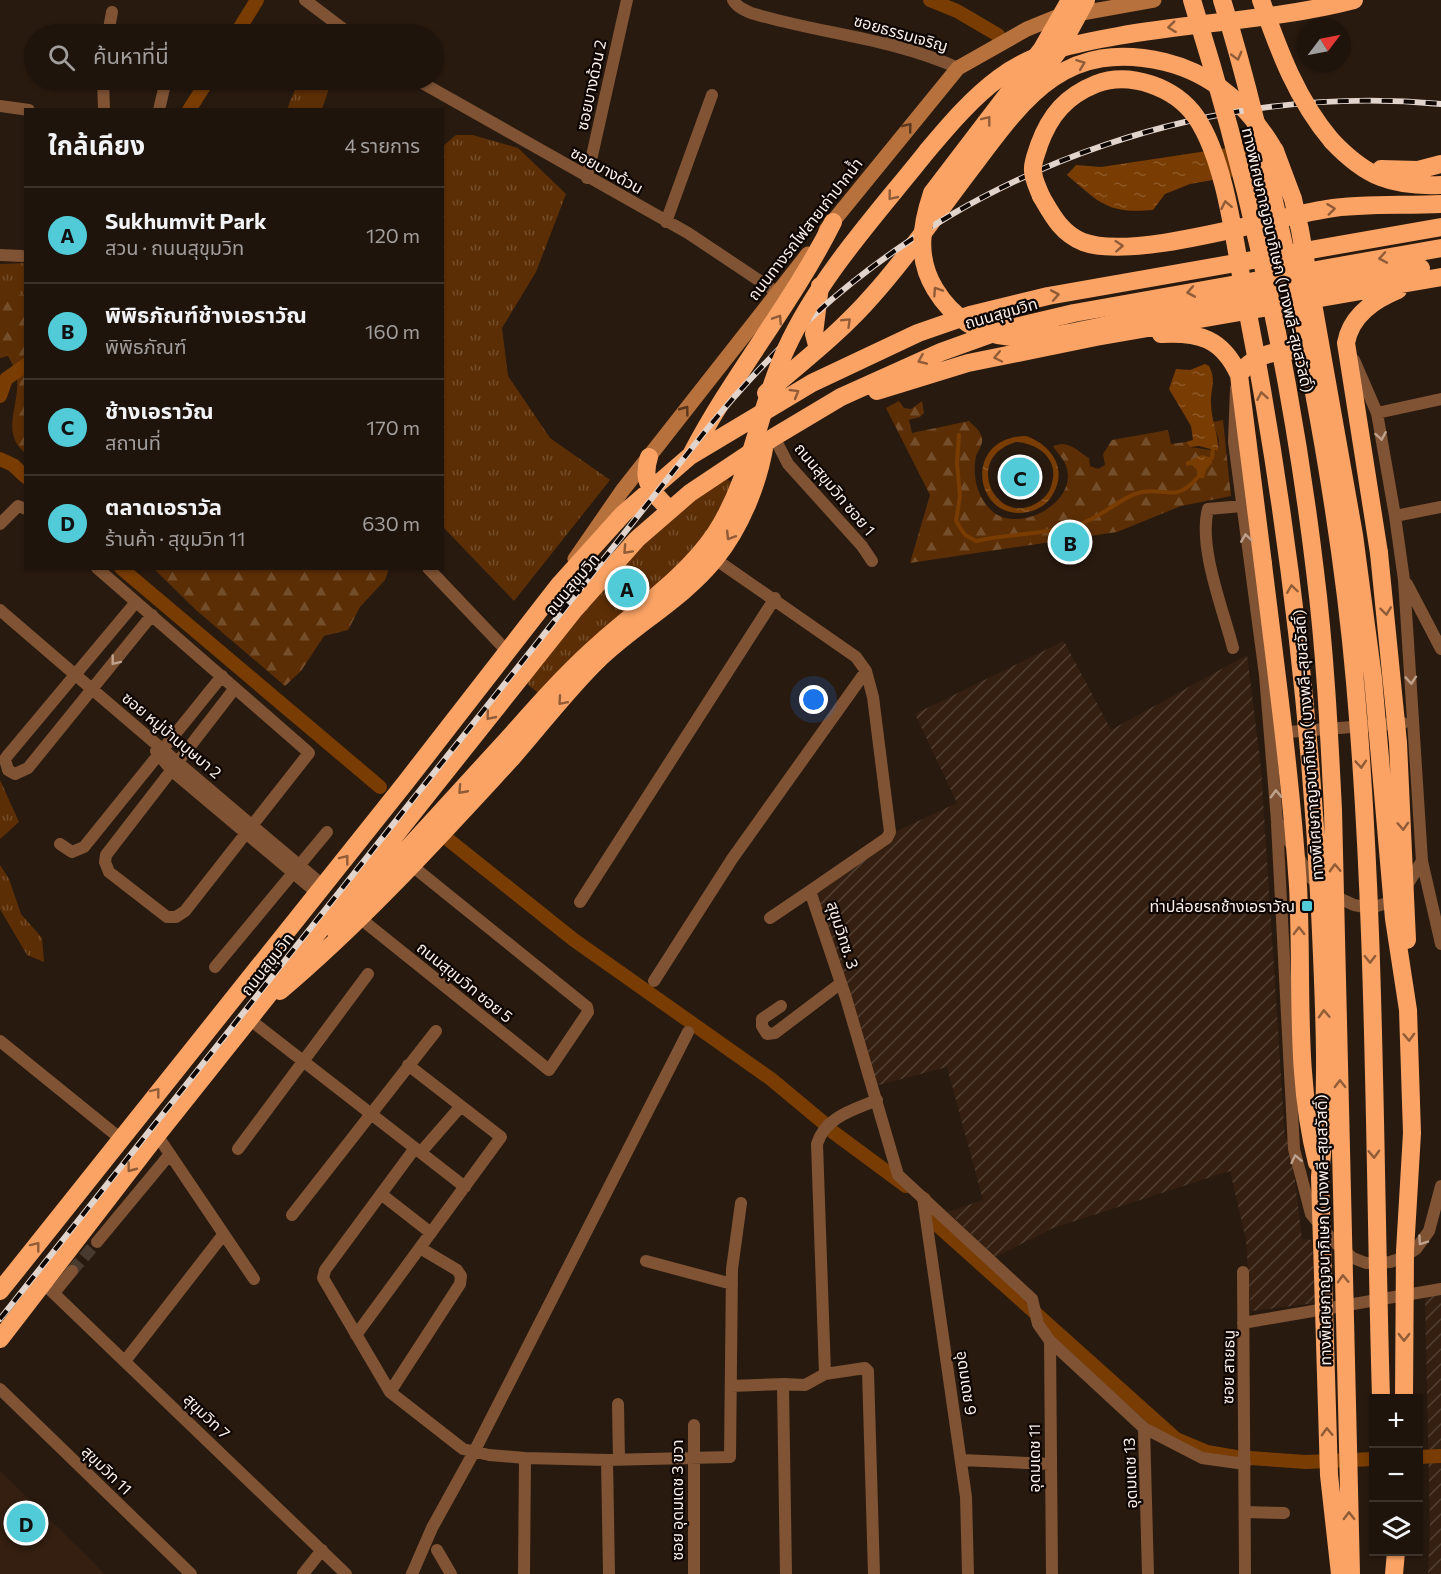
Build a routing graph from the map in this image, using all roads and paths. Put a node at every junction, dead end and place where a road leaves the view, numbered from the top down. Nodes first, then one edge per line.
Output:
1 (305, 0) edge
2 (627, 0) edge
3 (733, 0) edge
4 (1070, 0) edge
5 (1086, 0) edge
6 (1150, 0) edge
7 (1192, 0) edge
8 (1222, 0) edge
9 (1261, 0) edge
10 (1354, 0) edge
11 (112, 12) dead end
12 (110, 24) edge
13 (337, 24) edge
14 (958, 68) junction
15 (103, 90) edge
16 (164, 90) edge
17 (434, 90) edge
18 (712, 95) dead end
19 (0, 106) edge
20 (104, 108) edge
21 (159, 108) edge
22 (1016, 108) junction
23 (24, 109) edge
24 (1348, 158) junction
25 (1441, 164) edge
26 (587, 178) junction
27 (1441, 185) edge
28 (1441, 204) edge
29 (666, 222) junction
30 (833, 222) junction
31 (1441, 227) edge
32 (1441, 248) edge
33 (0, 255) edge
34 (22, 256) dead end
35 (1441, 265) edge
36 (1441, 277) edge
37 (1422, 280) junction
38 (778, 293) junction
39 (1096, 336) junction
40 (1346, 343) junction
41 (818, 349) junction
42 (1239, 375) junction
43 (1441, 399) edge
44 (1377, 413) junction
45 (797, 423) junction
46 (770, 440) junction
47 (709, 444) junction
48 (690, 456) junction
49 (649, 457) junction
50 (650, 490) junction
51 (1242, 506) junction
52 (1441, 507) edge
53 (24, 508) edge
54 (669, 509) junction
55 (1395, 516) junction
56 (0, 524) edge
57 (716, 559) junction
58 (872, 561) dead end
59 (98, 570) edge
60 (430, 570) edge
61 (1404, 580) junction
62 (559, 585) junction
63 (776, 598) junction
64 (136, 602) junction
65 (1, 613) edge
66 (152, 615) junction
67 (1233, 648) dead end
68 (506, 650) junction
69 (1441, 650) edge
70 (866, 671) junction
71 (75, 675) junction
72 (222, 676) junction
73 (236, 688) junction
74 (93, 689) junction
75 (1413, 723) junction
76 (1371, 725) junction
77 (1271, 726) junction
78 (161, 753) junction
79 (176, 766) junction
80 (1277, 821) junction
81 (248, 828) junction
82 (327, 832) dead end
83 (60, 844) dead end
84 (1422, 861) junction
85 (411, 865) junction
86 (296, 869) junction
87 (320, 890) junction
88 (810, 891) junction
89 (1435, 895) edge
90 (580, 902) dead end
91 (770, 918) dead end
92 (361, 919) junction
93 (1441, 944) edge
94 (215, 967) dead end
95 (368, 974) dead end
96 (654, 981) dead end
97 (841, 983) junction
98 (781, 1006) dead end
99 (1408, 1010) junction
100 (254, 1013) junction
101 (436, 1030) dead end
102 (688, 1032) dead end
103 (198, 1040) junction
104 (0, 1041) edge
105 (219, 1056) junction
106 (304, 1061) junction
107 (408, 1065) junction
108 (877, 1100) junction
109 (461, 1106) junction
110 (372, 1112) junction
111 (157, 1135) junction
112 (121, 1139) junction
113 (238, 1149) dead end
114 (418, 1150) junction
115 (170, 1154) junction
116 (1320, 1177) junction
117 (465, 1186) junction
118 (1441, 1186) edge
119 (381, 1194) junction
120 (924, 1202) junction
121 (741, 1203) dead end
122 (292, 1215) dead end
123 (431, 1233) junction
124 (223, 1235) junction
125 (97, 1242) tunnel mouth
126 (420, 1248) junction
127 (646, 1261) dead end
128 (72, 1271) tunnel mouth
129 (1243, 1272) dead end
130 (254, 1279) dead end
131 (732, 1284) junction
132 (49, 1288) junction
133 (1441, 1289) edge
134 (0, 1292) edge
135 (1243, 1323) junction
136 (1038, 1324) joint
137 (356, 1335) junction
138 (0, 1339) edge
139 (1050, 1341) junction
140 (125, 1361) junction
141 (825, 1374) junction
142 (784, 1384) junction
143 (731, 1386) junction
144 (0, 1389) edge
145 (390, 1392) junction
146 (1381, 1394) edge
147 (1404, 1394) edge
148 (618, 1404) dead end
149 (694, 1425) dead end
150 (1144, 1428) junction
151 (474, 1452) junction
152 (525, 1458) junction
153 (693, 1458) junction
154 (613, 1460) junction
155 (961, 1460) junction
156 (1051, 1464) junction
157 (1245, 1464) junction
158 (1245, 1512) junction
159 (1284, 1513) dead end
160 (322, 1550) junction
161 (437, 1550) dead end
162 (1386, 1556) edge
163 (1396, 1556) edge
164 (191, 1574) edge
165 (303, 1574) edge
166 (346, 1574) edge
167 (412, 1574) edge
168 (450, 1574) edge
169 (524, 1574) edge
170 (609, 1574) edge
171 (694, 1574) edge
172 (786, 1574) edge
173 (874, 1574) edge
174 (968, 1574) edge
175 (1052, 1574) edge
176 (1148, 1574) edge
177 (1245, 1574) edge
178 (1340, 1574) edge
179 (1351, 1574) edge
180 (1386, 1574) edge
181 (1394, 1574) edge

1 - 13 street
2 - 26 street, ซอยบางด้วน 2
3 - 14 street, ซอยธรรมเจริญ
35 -> 4 highway, bridge
5 - 22 highway, bridge
6 - 14 main road, ถนนทางรถไฟสายเก่าปากน้ำ
179 -> 7 highway, ทางพิเศษกาญจนาภิเษก (บางพลี-สุขสวัสดิ์), bridge
8 -> 146 highway, ทางพิเศษกาญจนาภิเษก (บางพลี-สุขสวัสดิ์), bridge
9 - 24 highway, bridge
10 -> 100 highway, bridge
11 - 12 street
30 -> 14 main road, ถนนทางรถไฟสายเก่าปากน้ำ
15 - 20 street
16 - 21 street
17 - 26 street, ซอยบางด้วน
18 - 29 street
19 - 23 street
41 -> 22 highway
22 -> 99 highway, bridge
24 - 25 highway
24 - 27 highway
26 - 29 street, ซอยบางด้วน
116 -> 28 highway, bridge
29 - 38 street, ซอยบางด้วน
30 - 38 main road, ถนนทางรถไฟสายเก่าปากน้ำ
30 - 41 highway
48 -> 30 highway
47 -> 31 highway, ถนนสุขุมวิท
32 -> 45 highway, ถนนสุขุมวิท
33 - 34 street
36 - 37 highway
37 - 39 highway
37 - 40 highway
49 -> 38 main road, ถนนทางรถไฟสายเก่าปากน้ำ
39 - 42 highway
39 -> 45 highway
40 - 44 street
40 -> 99 highway, bridge
41 - 47 highway
42 - 51 street
42 - 76 highway
116 -> 42 highway, bridge
43 - 44 street
44 -> 55 street
45 - 46 highway, ถนนสุขุมวิท
46 - 54 highway, ถนนสุขุมวิท
46 -> 57 highway
46 - 58 street, ถนนสุขุมวิท ซอย 1
47 - 48 highway, ถนนสุขุมวิท
48 - 50 highway, ถนนสุขุมวิท
49 - 50 highway
49 - 62 main road, ถนนทางรถไฟสายเก่าปากน้ำ
50 - 54 highway
50 - 62 highway, ถนนสุขุมวิท
51 - 67 street
77 -> 51 street
52 - 55 street
53 - 56 street
54 -> 100 highway, ถนนสุขุมวิท
55 - 61 street
57 - 63 street, สุขุมวิทซ. 3
57 -> 85 highway
59 - 64 street
60 - 68 street
61 - 69 street
61 -> 75 street
62 - 68 highway, ถนนสุขุมวิท
63 - 70 street, สุขุมวิทซ. 3
63 - 90 street
64 - 66 street
64 - 71 street
65 - 71 street, ซอย หมู่บ้านบุษบา 2
66 - 72 street
66 -> 74 street
87 -> 68 highway, ถนนสุขุมวิท
70 - 88 street, สุขุมวิทซ. 3
70 - 96 street
71 - 74 street, ซอย หมู่บ้านบุษบา 2
71 - 74 street
72 - 73 street
72 - 78 street
73 - 79 street
73 - 81 street
74 - 78 street, ซอย หมู่บ้านบุษบา 2
75 - 76 street
75 - 84 street
76 - 77 street
80 -> 77 street
78 - 79 street, ซอย หมู่บ้านบุษบา 2
78 - 83 street
79 - 81 street, ซอย หมู่บ้านบุษบา 2
79 - 81 street
80 - 84 street
118 -> 80 street
81 - 86 street, ซอย หมู่บ้านบุษบา 2
82 - 86 street
84 - 89 street
85 - 92 highway
85 - 92 street, ถนนสุขุมวิท ซอย 5
86 - 87 street, ซอย หมู่บ้านบุษบา 2
86 - 94 street
87 - 103 highway, ถนนสุขุมวิท
88 - 91 street
88 - 97 street, สุขุมวิทซ. 3
89 - 93 street
92 - 100 highway
95 - 106 street
97 - 98 street
97 - 108 street, สุขุมวิทซ. 3
99 -> 147 highway, bridge
100 - 105 highway, ถนนสุขุมวิท
100 - 106 street
101 - 107 street
102 - 151 street
103 - 105 highway
112 -> 103 highway, ถนนสุขุมวิท
104 - 112 street
105 - 111 highway, ถนนสุขุมวิท
106 - 110 street
106 - 113 street
107 - 109 street
107 - 110 street
108 - 120 street, สุขุมวิทซ. 3
108 - 141 street
109 - 114 street
109 - 117 street
110 - 114 street
110 - 122 street
111 - 115 street
111 -> 132 highway, ถนนสุขุมวิท
134 -> 112 highway, ถนนสุขุมวิท
114 - 117 street
114 - 119 street
115 - 124 street
115 - 125 street
178 -> 116 highway, bridge
117 - 123 street
119 - 123 street
119 - 137 street
120 - 136 street, สุขุมวิทซ. 3
120 - 155 street, อุดมเดช 9
121 - 131 street
123 - 126 street
124 - 130 street
124 - 140 street
126 - 137 street
126 - 145 street
127 - 131 street
128 - 132 street
129 - 135 street
131 - 143 street
132 - 138 highway, ถนนสุขุมวิท
132 - 140 street, สุขุมวิท 7
133 - 135 street, ซอย สายธนู
135 - 157 street, ซอย สายธนู
136 - 139 street, อุดมเดช 13
137 - 145 street
139 - 150 street, อุดมเดช 13
139 - 156 street, อุดมเดช 11
140 - 160 street, สุขุมวิท 7
141 - 142 street
141 - 173 street
142 - 143 street
142 - 172 street
143 - 153 street
144 - 164 street, สุขุมวิท 11
145 - 151 street
148 - 154 street
149 - 153 street, ซอย อุดมเดช 3 ขวา
150 - 157 street
150 - 176 street, อุดมเดช 13
151 - 152 street
151 - 167 street
152 - 154 street
152 - 169 street
153 - 154 street
153 - 171 street, ซอย อุดมเดช 3 ขวา
154 - 170 street
155 - 156 street
155 - 174 street, อุดมเดช 9
156 - 175 street, อุดมเดช 11
157 - 158 street, ซอย สายธนู
158 - 159 street
158 - 177 street, ซอย สายธนู
160 - 165 street
160 - 166 street, สุขุมวิท 7
161 - 168 street
162 - 180 highway
163 - 181 highway

